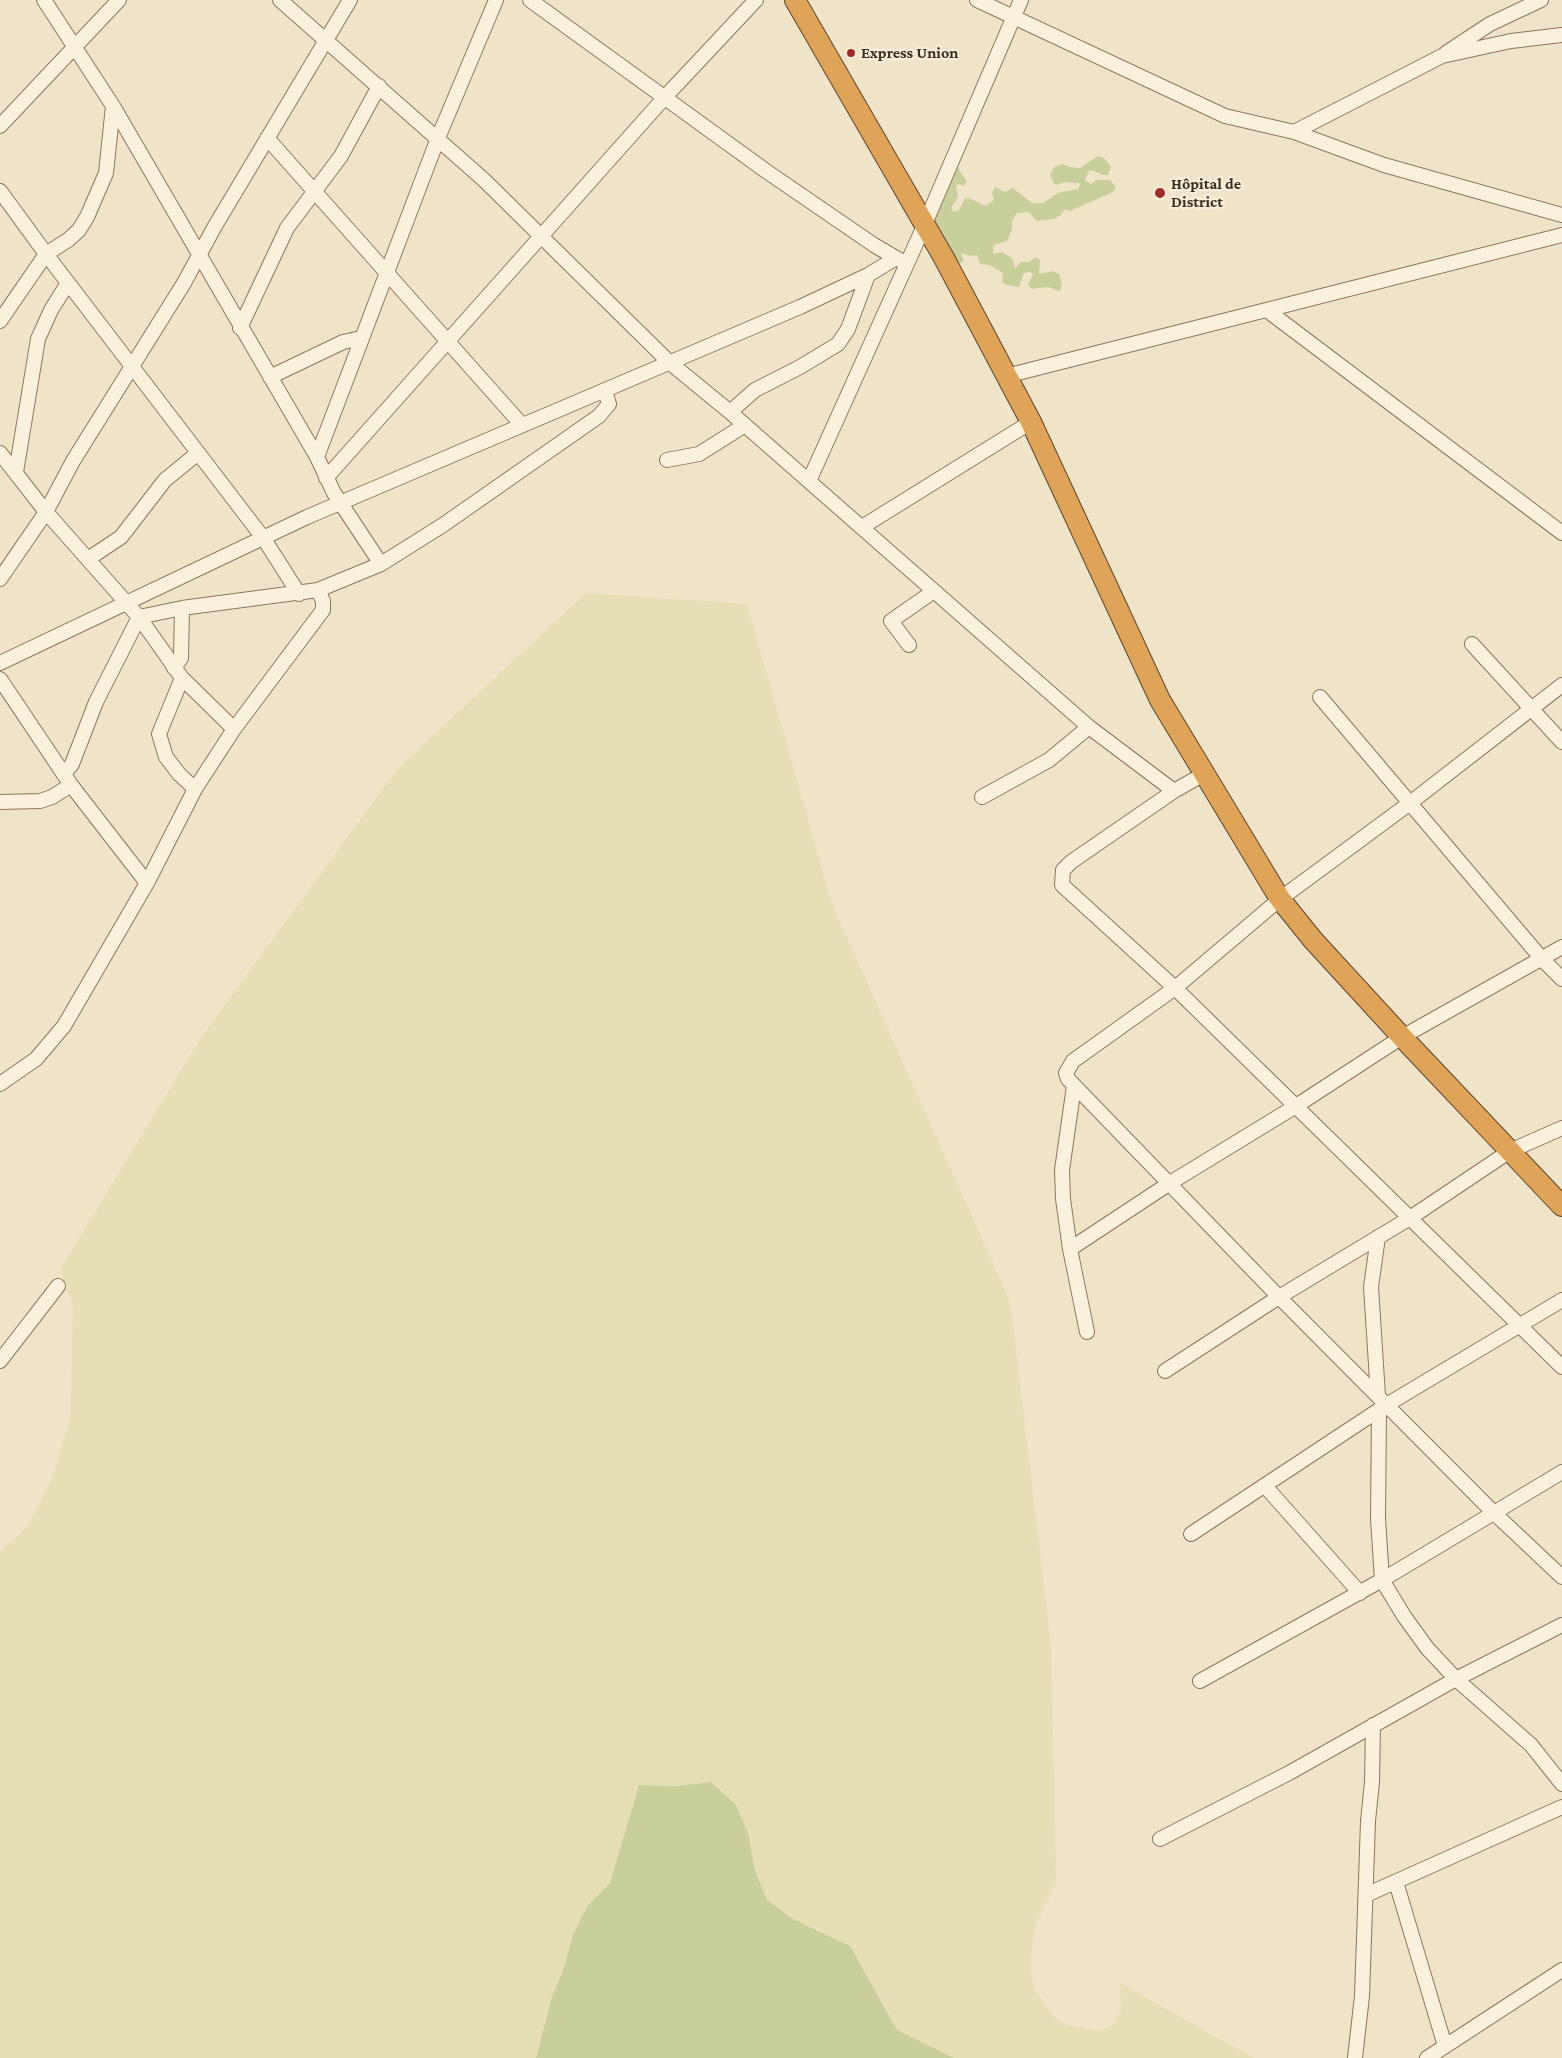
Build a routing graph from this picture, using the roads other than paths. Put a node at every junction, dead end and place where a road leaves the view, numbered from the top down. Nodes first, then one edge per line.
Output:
1 (44, 0) edge
2 (119, 0) edge
3 (280, 0) edge
4 (350, 0) edge
5 (496, 0) edge
6 (530, 0) edge
7 (756, 0) edge
8 (795, 0) edge
9 (977, 0) edge
10 (1021, 0) edge
11 (1541, 0) edge
12 (1014, 17) junction
13 (1562, 35) edge
14 (325, 42) junction
15 (74, 48) junction
16 (1442, 56) junction
17 (379, 86) junction
18 (665, 96) junction
19 (113, 106) junction
20 (0, 126) edge
21 (1294, 132) junction
22 (268, 138) junction
23 (438, 138) junction
24 (0, 190) edge
25 (316, 192) junction
26 (1562, 215) edge
27 (924, 226) junction
28 (542, 235) junction
29 (1562, 235) edge
30 (200, 253) junction
31 (46, 254) junction
32 (901, 260) junction
33 (387, 273) junction
34 (868, 275) junction
35 (68, 283) junction
36 (1268, 311) junction
37 (0, 321) edge
38 (240, 328) junction
39 (361, 338) junction
40 (448, 342) junction
41 (669, 362) junction
42 (132, 366) junction
43 (1006, 376) junction
44 (270, 378) junction
45 (605, 390) junction
46 (730, 412) junction
47 (1031, 422) junction
48 (522, 425) junction
49 (744, 425) junction
50 (0, 453) edge
51 (198, 453) junction
52 (317, 457) junction
53 (667, 460) dead end
54 (16, 472) junction
55 (326, 478) junction
56 (809, 481) junction
57 (340, 503) junction
58 (46, 512) junction
59 (862, 528) junction
60 (1562, 533) edge
61 (264, 539) junction
62 (88, 559) junction
63 (381, 564) junction
64 (0, 579) edge
65 (318, 590) junction
66 (934, 591) junction
67 (299, 594) junction
68 (128, 603) junction
69 (182, 608) junction
70 (139, 617) junction
71 (1472, 644) dead end
72 (909, 645) dead end
73 (0, 663) edge
74 (178, 673) junction
75 (0, 679) edge
76 (1562, 685) edge
77 (1320, 697) dead end
78 (1531, 708) junction
79 (1089, 727) junction
80 (234, 729) junction
81 (1562, 742) edge
82 (1204, 774) junction
83 (67, 779) junction
84 (194, 789) junction
85 (1174, 791) junction
86 (982, 797) dead end
87 (0, 802) edge
88 (1410, 803) junction
89 (147, 883) junction
90 (1280, 899) junction
91 (1562, 947) edge
92 (1542, 959) junction
93 (1562, 979) edge
94 (1175, 988) junction
95 (1402, 1037) junction
96 (0, 1084) edge
97 (1074, 1086) junction
98 (1296, 1106) junction
99 (1562, 1128) edge
100 (1510, 1152) junction
101 (1170, 1183) junction
102 (1562, 1206) edge
103 (1410, 1218) junction
104 (1378, 1237) junction
105 (1070, 1249) junction
106 (58, 1286) dead end
107 (1279, 1297) junction
108 (1562, 1300) edge
109 (1520, 1325) junction
110 (1087, 1332) dead end
111 (0, 1362) edge
112 (1562, 1367) edge
113 (1165, 1371) dead end
114 (1382, 1403) junction
115 (1562, 1472) edge
116 (1265, 1486) junction
117 (1493, 1512) junction
118 (1191, 1534) dead end
119 (1562, 1577) edge
120 (1382, 1580) junction
121 (1360, 1593) junction
122 (1562, 1626) edge
123 (1456, 1679) junction
124 (1200, 1681) dead end
125 (1373, 1725) junction
126 (1562, 1784) edge
127 (1562, 1807) edge
128 (1160, 1839) dead end
129 (1396, 1882) junction
130 (1366, 1896) junction
131 (1562, 1970) edge
132 (1445, 2046) junction
133 (1355, 2058) edge
134 (1428, 2058) edge

1 - 15 street
2 - 15 street
3 - 14 street
4 - 14 street
5 - 23 street
6 - 18 street
7 - 18 street
8 - 27 highway
9 - 12 street
10 - 12 street
11 - 16 street
12 - 21 street
12 - 27 street
13 - 16 street
14 - 17 street
14 - 22 street
15 - 19 street
15 - 20 street
16 - 21 street
17 - 23 street
17 - 25 street
18 - 28 street
18 - 32 street
19 - 30 street
19 - 31 street
21 - 26 street
22 - 25 street
22 - 30 street
23 - 28 street
23 - 33 street
24 - 31 street
25 - 33 street
25 - 38 street
27 - 32 street
27 - 43 highway
28 - 40 street
28 - 41 street
29 - 36 street
30 - 38 street
30 - 42 street
31 - 35 street
31 - 37 street
32 - 34 street
32 - 56 street
33 - 39 street
33 - 40 street
34 - 41 street
34 - 46 street
35 - 42 street
35 - 54 street
36 - 43 street
36 - 60 street
38 - 44 street
39 - 44 street
39 - 52 street
40 - 48 street
40 - 55 street
41 - 45 street
41 - 46 street
42 - 51 street
42 - 58 street
43 - 47 highway
44 - 52 street
45 - 48 street
45 - 63 street
46 - 49 street
47 - 59 street
47 - 82 highway
48 - 57 street
49 - 53 street
49 - 56 street
50 - 54 street
51 - 61 street
51 - 62 street
52 - 55 street
54 - 58 street
55 - 57 street
56 - 59 street
57 - 61 street
57 - 63 street
58 - 62 street
58 - 64 street
59 - 66 street
61 - 67 street
61 - 68 street
62 - 68 street
63 - 65 street
65 - 67 street
65 - 80 street
66 - 72 street
66 - 79 street
67 - 69 street
68 - 70 street
68 - 73 street
69 - 70 street
69 - 74 street
70 - 74 street
70 - 83 street
71 - 78 street
74 - 80 street
74 - 84 street
75 - 83 street
76 - 78 street
77 - 88 street
78 - 81 street
78 - 88 street
79 - 85 street
79 - 86 street
80 - 84 street
82 - 85 street
82 - 90 highway
83 - 87 street
83 - 89 street
84 - 89 street
85 - 94 street
88 - 90 street
88 - 92 street
89 - 96 street
90 - 94 street
90 - 95 highway
91 - 92 street
92 - 93 street
92 - 95 street
94 - 97 street
94 - 98 street
95 - 98 street
95 - 100 highway
97 - 101 street
97 - 105 street
98 - 101 street
98 - 103 street
99 - 100 street
100 - 102 highway
100 - 103 street
101 - 105 street
101 - 107 street
103 - 104 street
103 - 109 street
104 - 107 street
104 - 114 street
105 - 110 street
106 - 111 street
107 - 113 street
107 - 114 street
108 - 109 street
109 - 112 street
109 - 114 street
114 - 116 street
114 - 117 street
114 - 120 street
115 - 117 street
116 - 118 street
116 - 121 street
117 - 119 street
117 - 120 street
120 - 121 street
120 - 123 street
121 - 124 street
122 - 123 street
123 - 125 street
123 - 126 street
125 - 128 street
125 - 130 street
127 - 129 street
129 - 130 street
129 - 132 street
130 - 133 street
131 - 132 street
132 - 134 street

